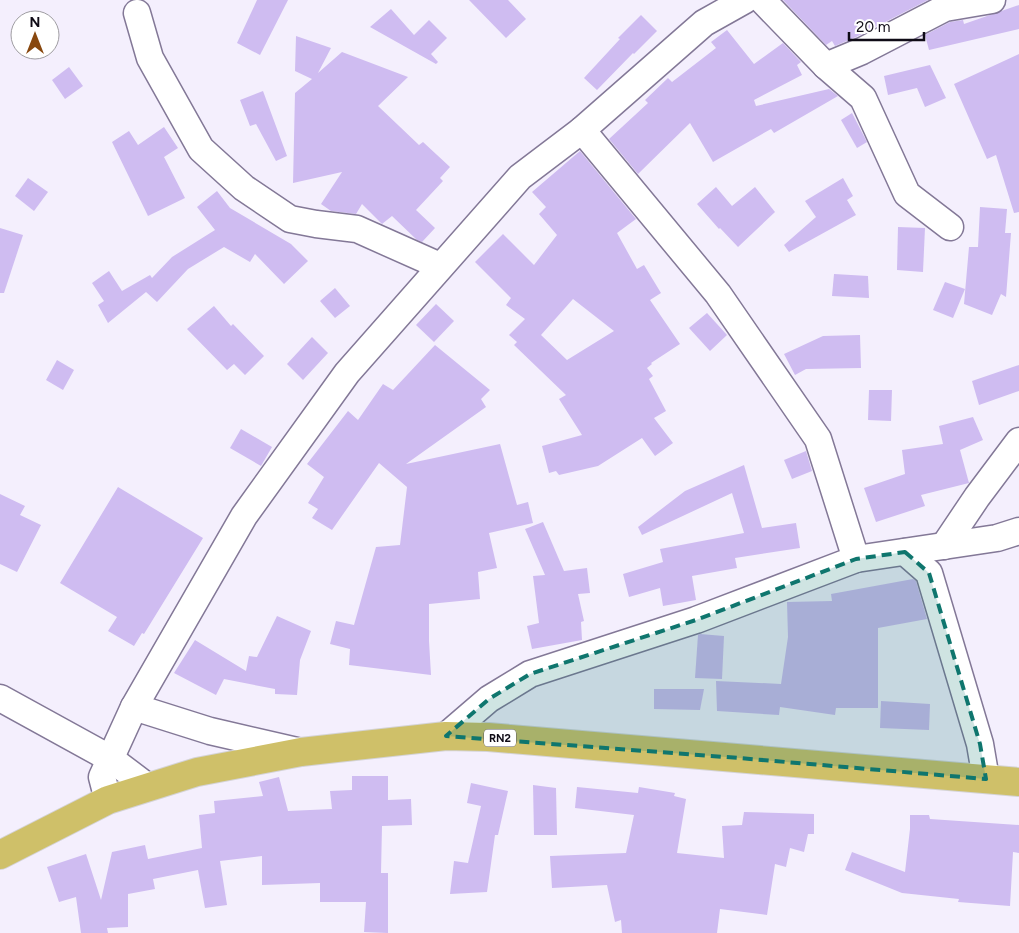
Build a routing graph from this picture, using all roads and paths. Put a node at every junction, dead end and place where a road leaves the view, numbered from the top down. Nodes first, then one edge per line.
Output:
1 (745, 0) edge
2 (762, 0) edge
3 (992, 0) edge
4 (137, 13) dead end
5 (826, 66) junction
6 (582, 130) junction
7 (950, 227) dead end
8 (440, 266) junction
9 (1019, 440) edge
10 (1019, 531) edge
11 (944, 546) junction
12 (905, 552) junction
13 (856, 559) junction
14 (0, 698) edge
15 (134, 707) junction
16 (446, 736) junction
17 (301, 752) junction
18 (111, 759) junction
19 (986, 779) junction
20 (1019, 782) edge
21 (148, 787) junction
22 (108, 800) junction
23 (0, 855) edge

1 - 6 street
2 - 5 street
3 - 5 street
4 - 8 street
5 - 7 street
6 - 8 street
6 - 13 street
8 - 15 street
9 - 11 street
10 - 11 street
11 - 12 street
12 - 13 street
12 - 19 street
13 - 16 street
14 - 18 street
15 - 17 street
15 - 18 street
16 - 17 highway, RN2
16 - 19 highway, RN2
17 - 21 highway, RN2
18 - 21 street
18 - 22 street
19 - 20 highway, RN2
21 - 22 highway, RN2
22 - 23 highway, RN2

